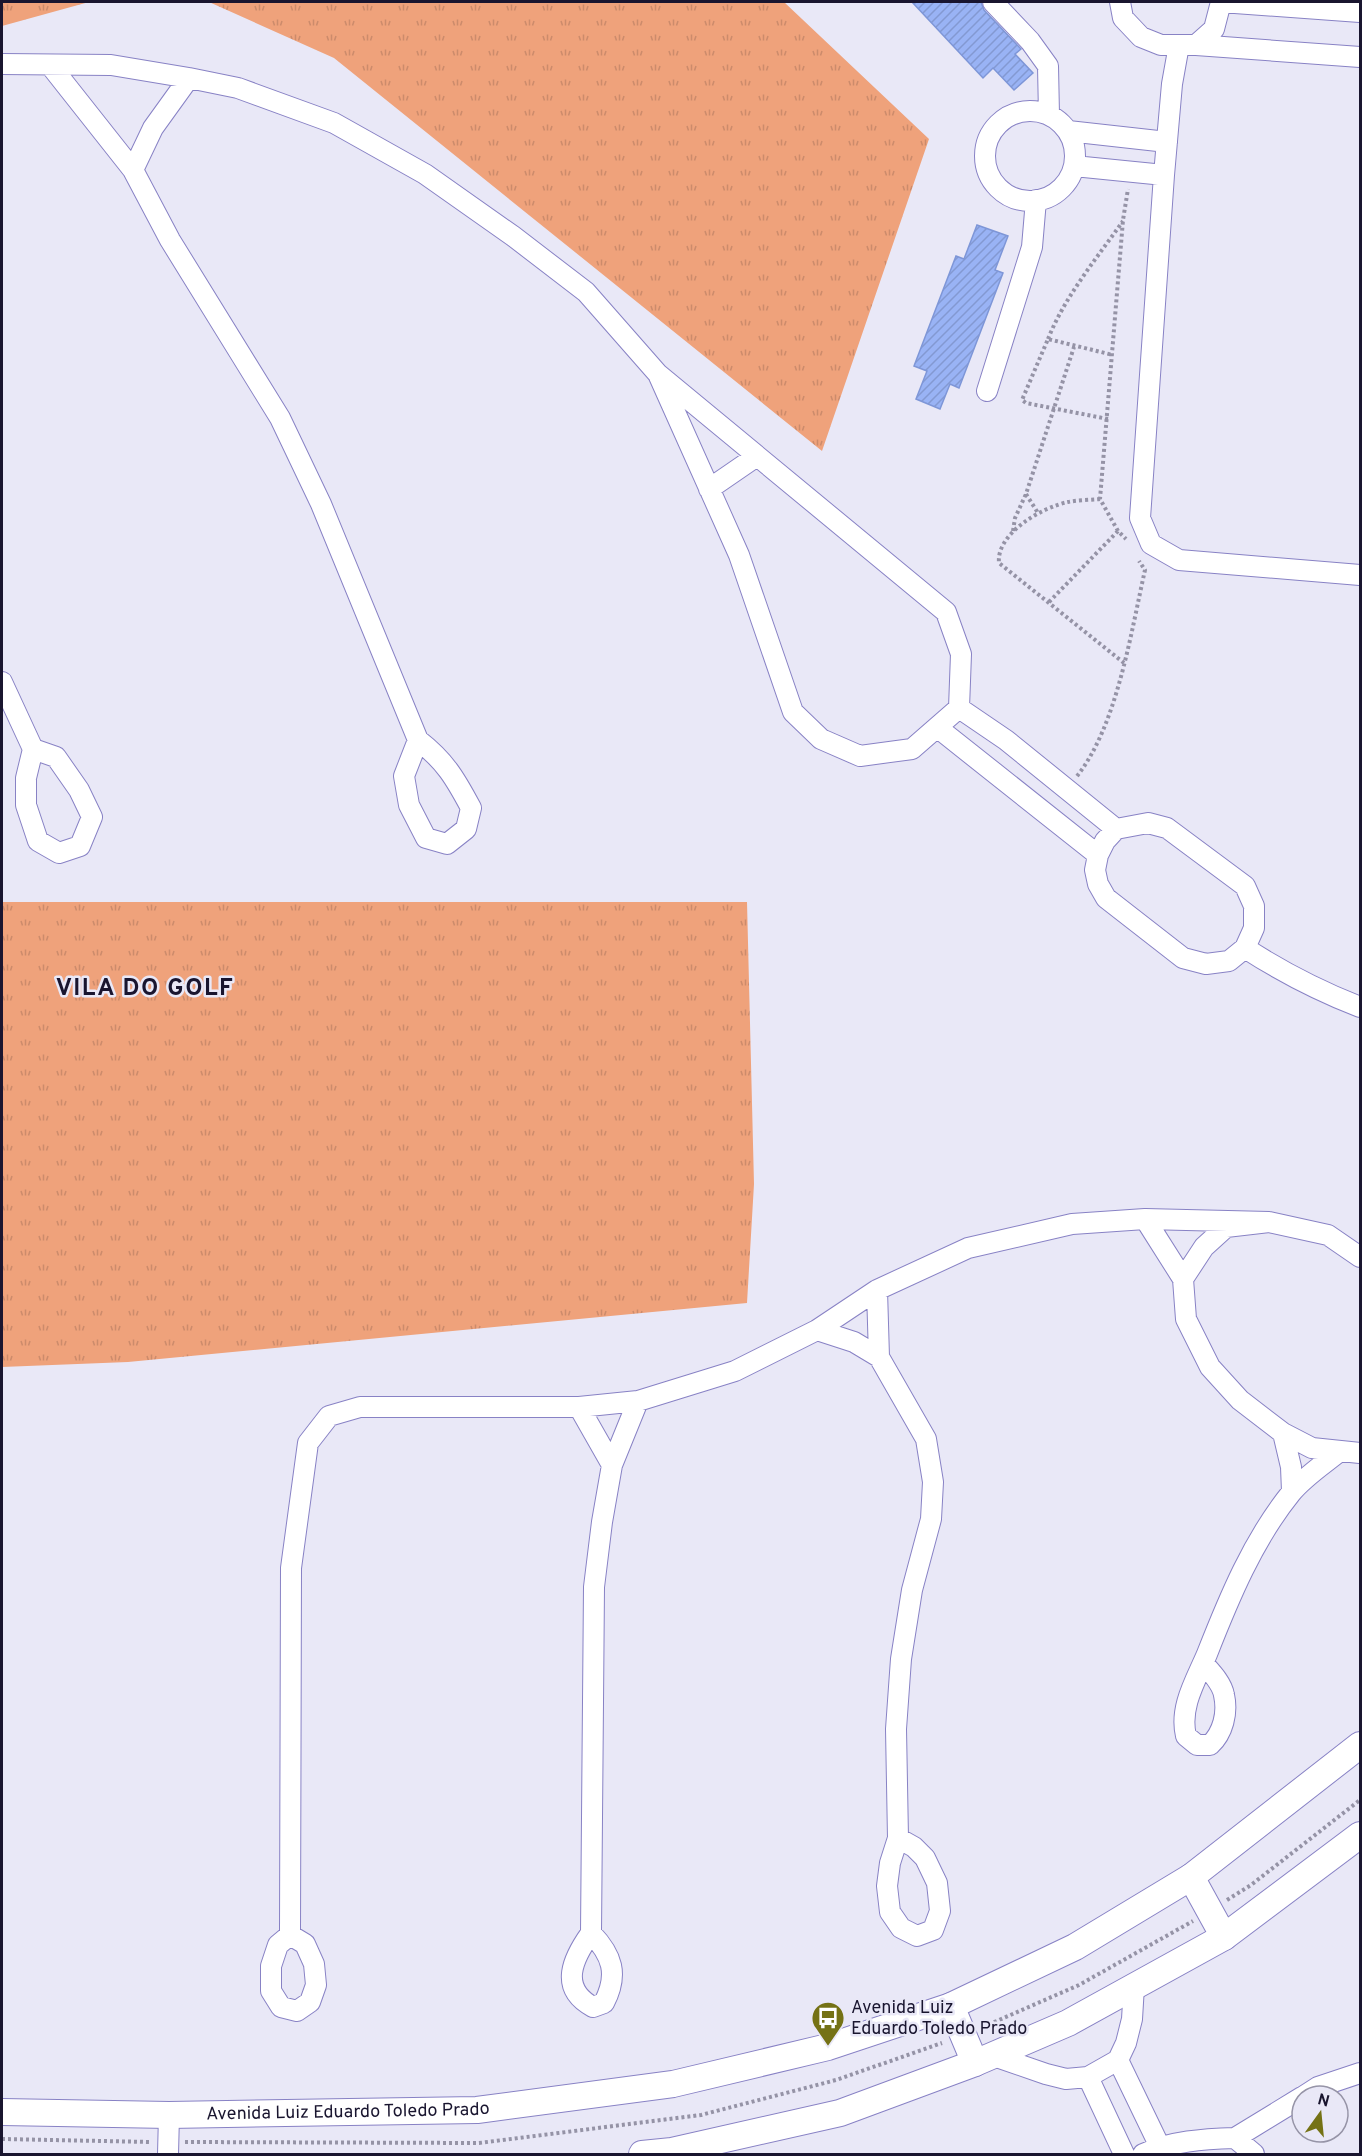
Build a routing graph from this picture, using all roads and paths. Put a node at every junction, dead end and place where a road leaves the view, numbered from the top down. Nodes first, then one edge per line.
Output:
1 (993, 2) edge
2 (1120, 2) edge
3 (1221, 2) edge
4 (1360, 12) edge
5 (1188, 45) junction
6 (1360, 57) edge
7 (2, 64) edge
8 (50, 64) junction
9 (189, 78) junction
10 (1049, 115) junction
11 (1068, 131) junction
12 (1167, 142) junction
13 (1074, 166) junction
14 (133, 170) junction
15 (1131, 172) junction
16 (1164, 175) junction
17 (1036, 200) junction
18 (1123, 220) junction
19 (1048, 339) junction
20 (1074, 347) junction
21 (1113, 355) junction
22 (658, 374) junction
23 (987, 391) dead end
24 (1054, 409) junction
25 (1108, 419) junction
26 (757, 456) junction
27 (710, 489) junction
28 (1026, 494) junction
29 (1100, 499) junction
30 (1038, 513) junction
31 (1013, 531) junction
32 (1118, 531) junction
33 (1130, 545) dead end
34 (1135, 553) dead end
35 (1360, 575) edge
36 (1049, 602) junction
37 (1124, 663) junction
38 (2, 682) edge
39 (959, 708) junction
40 (938, 728) junction
41 (418, 740) junction
42 (33, 749) junction
43 (1067, 789) junction
44 (1116, 829) junction
45 (1098, 855) junction
46 (1245, 948) junction
47 (1360, 1007) edge
48 (1145, 1219) junction
49 (1269, 1222) junction
50 (1360, 1257) edge
51 (1183, 1279) junction
52 (877, 1290) junction
53 (817, 1330) junction
54 (879, 1357) junction
55 (638, 1401) junction
56 (579, 1407) junction
57 (1283, 1433) junction
58 (1340, 1451) junction
59 (1360, 1453) edge
60 (612, 1465) junction
61 (1292, 1491) junction
62 (1203, 1663) dead end
63 (1360, 1744) edge
64 (1360, 1835) edge
65 (898, 1838) dead end
66 (1191, 1877) junction
67 (591, 1933) dead end
68 (291, 1935) dead end
69 (1224, 1937) junction
70 (1134, 1986) junction
71 (951, 2006) junction
72 (983, 2059) junction
73 (1118, 2060) junction
74 (1360, 2073) edge
75 (1088, 2077) junction
76 (1327, 2084) edge
77 (1290, 2104) edge
78 (2, 2112) edge
79 (169, 2115) junction
80 (1235, 2138) junction
81 (1151, 2151) edge
82 (168, 2154) edge
83 (642, 2154) edge
84 (1124, 2154) edge
85 (1254, 2154) edge

1 - 10 street
2 - 5 street
3 - 4 street
3 - 5 street
5 - 6 street
5 - 12 street
7 - 8 street
8 - 9 street
8 - 14 street
9 - 14 street
9 - 22 street
10 - 11 street
10 - 17 street
11 - 12 street
11 - 13 street
12 - 16 street
13 - 15 street
13 - 17 street
14 - 41 street
15 - 16 street
15 - 18 path
16 - 35 street
17 - 23 street
18 - 19 path
18 - 21 path
19 - 20 path
19 - 24 path
20 - 21 path
20 - 24 path
21 - 25 path
22 - 26 street
22 - 27 street
24 - 25 path
24 - 28 path
25 - 29 path
26 - 27 street
26 - 39 street
27 - 40 street
28 - 30 path
28 - 31 path
29 - 30 path
29 - 32 path
30 - 31 path
31 - 36 path
32 - 33 path
32 - 36 path
34 - 37 path
36 - 37 path
37 - 43 path
38 - 42 street
39 - 40 street
39 - 43 street
40 - 45 street
41 - 41 street
42 - 42 street
43 - 44 street
44 - 45 street
44 - 46 street
45 - 46 street
46 - 47 street
48 - 49 street
48 - 51 street
48 - 52 street
49 - 50 street
49 - 51 street
51 - 57 street
52 - 53 street
52 - 54 street
53 - 54 street
53 - 55 street
54 - 65 street
55 - 56 street
55 - 60 street
56 - 60 street
56 - 68 street
57 - 58 street
57 - 61 street
58 - 59 street
58 - 61 street
60 - 67 street
61 - 62 street
63 - 66 main road, Avenida Luiz Eduardo Toledo Prado
64 - 69 main road
66 - 69 main road
66 - 71 main road, Avenida Luiz Eduardo Toledo Prado
69 - 70 main road
70 - 72 main road
70 - 73 street
71 - 72 main road
71 - 79 main road, Avenida Luiz Eduardo Toledo Prado
72 - 75 street
72 - 83 main road
73 - 75 street
73 - 81 street
74 - 76 street
75 - 84 street
77 - 80 street
78 - 79 main road, Avenida Luiz Eduardo Toledo Prado
79 - 82 street
80 - 81 street
80 - 85 street

